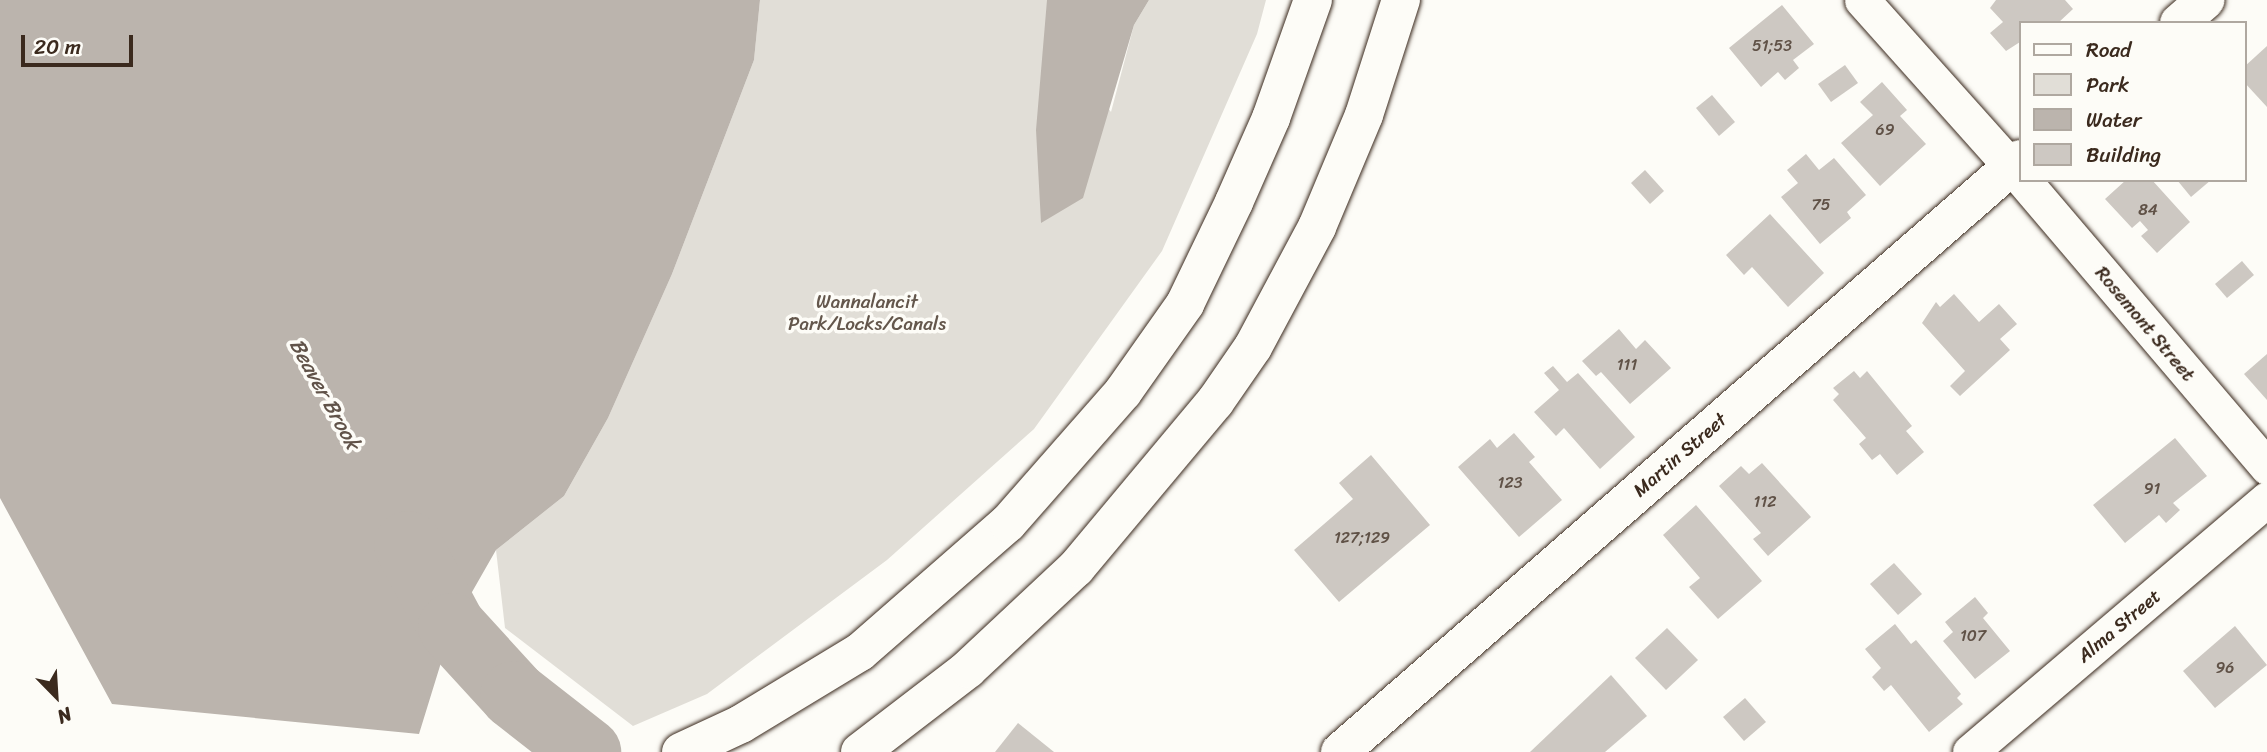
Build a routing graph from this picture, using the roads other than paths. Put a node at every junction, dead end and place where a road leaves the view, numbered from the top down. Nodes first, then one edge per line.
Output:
1 (1312, 0) edge
2 (1401, 0) edge
3 (1862, 0) edge
4 (2205, 0) edge
5 (2181, 21) edge
6 (2018, 170) edge
7 (2018, 172) edge
8 (2028, 182) edge
9 (2267, 467) edge
10 (2267, 499) edge
11 (681, 752) edge
12 (860, 752) edge
13 (1340, 752) edge
14 (1970, 752) edge

1 - 11 main road
2 - 12 main road
3 - 6 street, Rosemont Street
4 - 5 main road
7 - 13 main road, Martin Street
8 - 9 street, Rosemont Street
10 - 14 street, Alma Street

